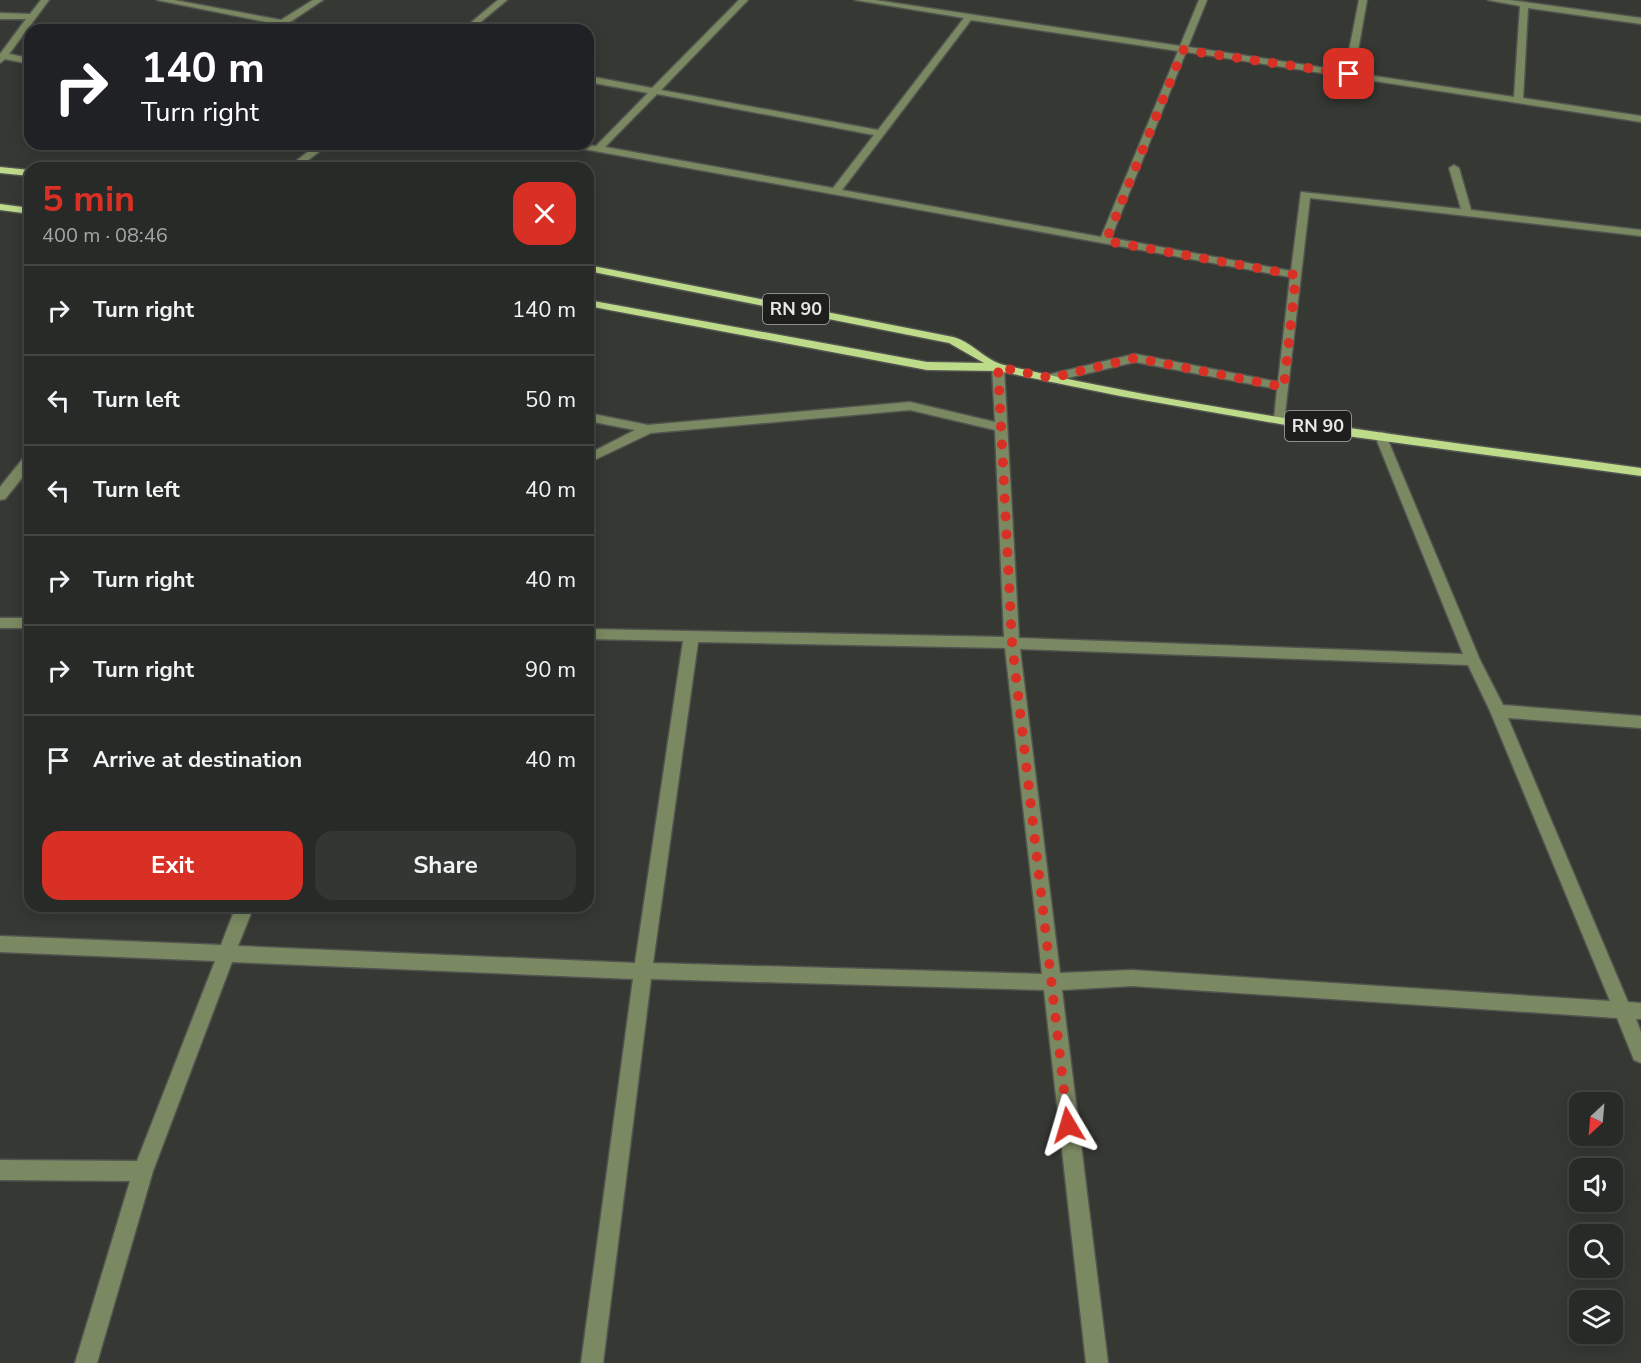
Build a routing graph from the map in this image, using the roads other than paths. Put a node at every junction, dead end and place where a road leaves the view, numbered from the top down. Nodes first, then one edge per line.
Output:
1 (45, 0) edge
2 (161, 0) edge
3 (319, 0) edge
4 (503, 0) edge
5 (744, 0) edge
6 (859, 0) edge
7 (1203, 0) edge
8 (1363, 0) edge
9 (1492, 0) edge
10 (1544, 3) edge
11 (1524, 5) junction
12 (0, 16) edge
13 (34, 17) junction
14 (969, 17) junction
15 (1641, 21) edge
16 (282, 23) junction
17 (28, 24) edge
18 (287, 24) edge
19 (473, 24) edge
20 (24, 29) edge
21 (1183, 50) junction
22 (1, 58) edge
23 (24, 60) edge
24 (1349, 74) junction
25 (594, 80) edge
26 (653, 91) junction
27 (1518, 100) junction
28 (1641, 119) edge
29 (880, 133) junction
30 (594, 148) edge
31 (598, 149) junction
32 (316, 150) edge
33 (300, 162) edge
34 (1454, 168) dead end
35 (0, 170) edge
36 (24, 172) edge
37 (835, 192) junction
38 (0, 207) edge
39 (24, 210) edge
40 (1467, 213) junction
41 (1641, 233) edge
42 (1106, 241) junction
43 (594, 269) edge
44 (1296, 275) junction
45 (594, 304) edge
46 (998, 367) junction
47 (1051, 378) junction
48 (1284, 387) junction
49 (594, 418) edge
50 (1280, 419) junction
51 (1001, 427) junction
52 (648, 429) junction
53 (1381, 436) junction
54 (594, 456) edge
55 (24, 466) edge
56 (1641, 472) edge
57 (0, 496) edge
58 (0, 623) edge
59 (24, 623) edge
60 (594, 634) edge
61 (691, 637) junction
62 (1012, 643) junction
63 (1473, 660) junction
64 (1498, 711) junction
65 (1641, 722) edge
66 (243, 912) edge
67 (0, 944) edge
68 (229, 952) junction
69 (642, 971) junction
70 (1051, 982) junction
71 (1641, 1011) edge
72 (1622, 1012) junction
73 (1641, 1053) edge
74 (0, 1170) edge
75 (143, 1171) junction
76 (86, 1363) edge
77 (592, 1363) edge
78 (1097, 1363) edge

1 - 13 street
2 - 16 street
3 - 16 street
4 - 19 street
5 - 26 street
6 - 14 street
7 - 21 street
8 - 24 street
9 - 11 street
10 - 11 street
10 - 15 street
11 - 27 street
12 - 13 street
13 - 17 street
14 - 21 street
14 - 29 street
16 - 18 street
20 - 22 street
21 - 24 street
21 - 42 street
22 - 23 street
24 - 27 street
25 - 26 street
26 - 29 street
26 - 31 street
27 - 28 street
29 - 37 street
30 - 31 street
31 - 37 street
32 - 33 street
34 - 40 street
35 - 36 main road
37 - 42 street
38 - 39 main road
40 - 41 street
40 - 44 street
42 - 44 street
43 - 46 main road, RN 90
44 - 48 street
45 - 46 main road, RN 90
46 - 47 main road, RN 90
46 - 51 street
47 - 48 street
47 - 50 main road, RN 90
48 - 50 street
49 - 52 street
50 - 53 main road, RN 90
51 - 52 street
51 - 62 street
52 - 54 street
53 - 56 main road, RN 90
53 - 63 street
55 - 57 street
58 - 59 street
60 - 61 street
61 - 62 street
61 - 69 street
62 - 63 street
62 - 70 street
63 - 64 street
64 - 65 street
64 - 72 street
66 - 68 street
67 - 68 street
68 - 69 street
68 - 75 street
69 - 70 street
69 - 77 street
70 - 72 street
70 - 78 street
71 - 72 street
72 - 73 street
74 - 75 street
75 - 76 street

